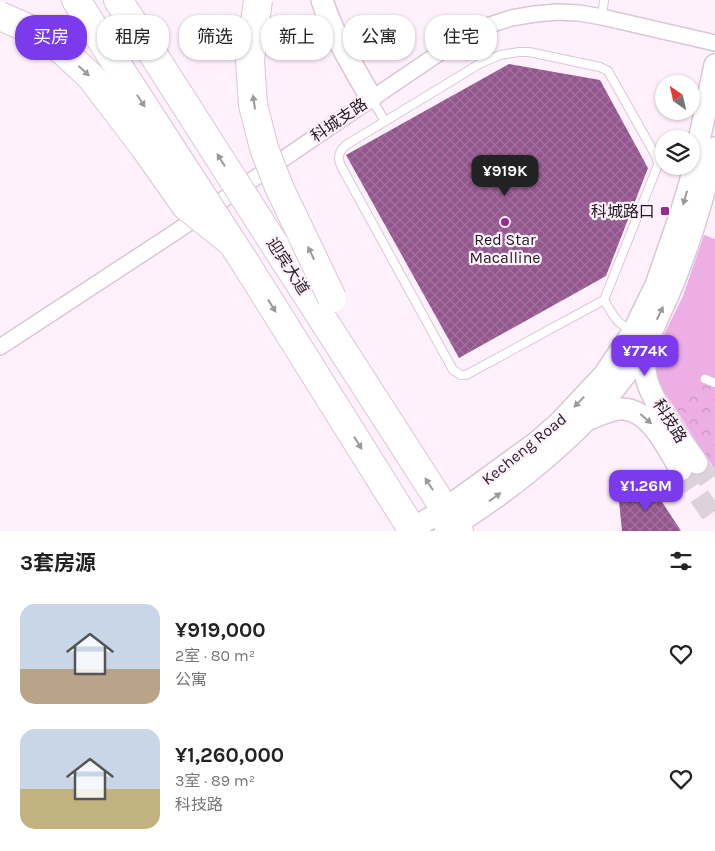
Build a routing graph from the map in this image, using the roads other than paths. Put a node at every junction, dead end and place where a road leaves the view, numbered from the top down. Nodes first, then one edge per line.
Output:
1 (76, 0) edge
2 (118, 0) edge
3 (258, 0) edge
4 (322, 0) edge
5 (604, 0) edge
6 (0, 16) edge
7 (602, 17) junction
8 (715, 43) edge
9 (715, 65) edge
10 (371, 98) junction
11 (385, 121) junction
12 (715, 148) edge
13 (230, 241) junction
14 (604, 300) junction
15 (639, 339) junction
16 (0, 347) edge
17 (705, 379) dead end
18 (715, 383) edge
19 (365, 385) junction
20 (584, 421) junction
21 (451, 524) edge
22 (412, 530) edge

1 -> 13 highway, bridge
19 -> 2 highway, 迎宾大道, bridge
19 -> 3 highway, bridge
4 - 10 main road
5 - 7 lane
6 -> 13 highway, bridge
7 - 8 street, 科城支路
7 - 10 street, 科城支路
9 -> 15 main road, Kecheng Road
10 - 11 lane
10 - 16 street, 科城支路
11 - 14 lane
11 - 14 lane
15 -> 12 main road, Kecheng Road
13 -> 22 highway, bridge
14 - 15 lane
15 - 20 main road, Kecheng Road
20 -> 15 main road, 科技路
15 -> 21 main road, Kecheng Road
17 - 18 lane
21 -> 19 highway, 迎宾大道
21 -> 20 main road, Kecheng Road
21 - 22 main road, Kecheng Road

